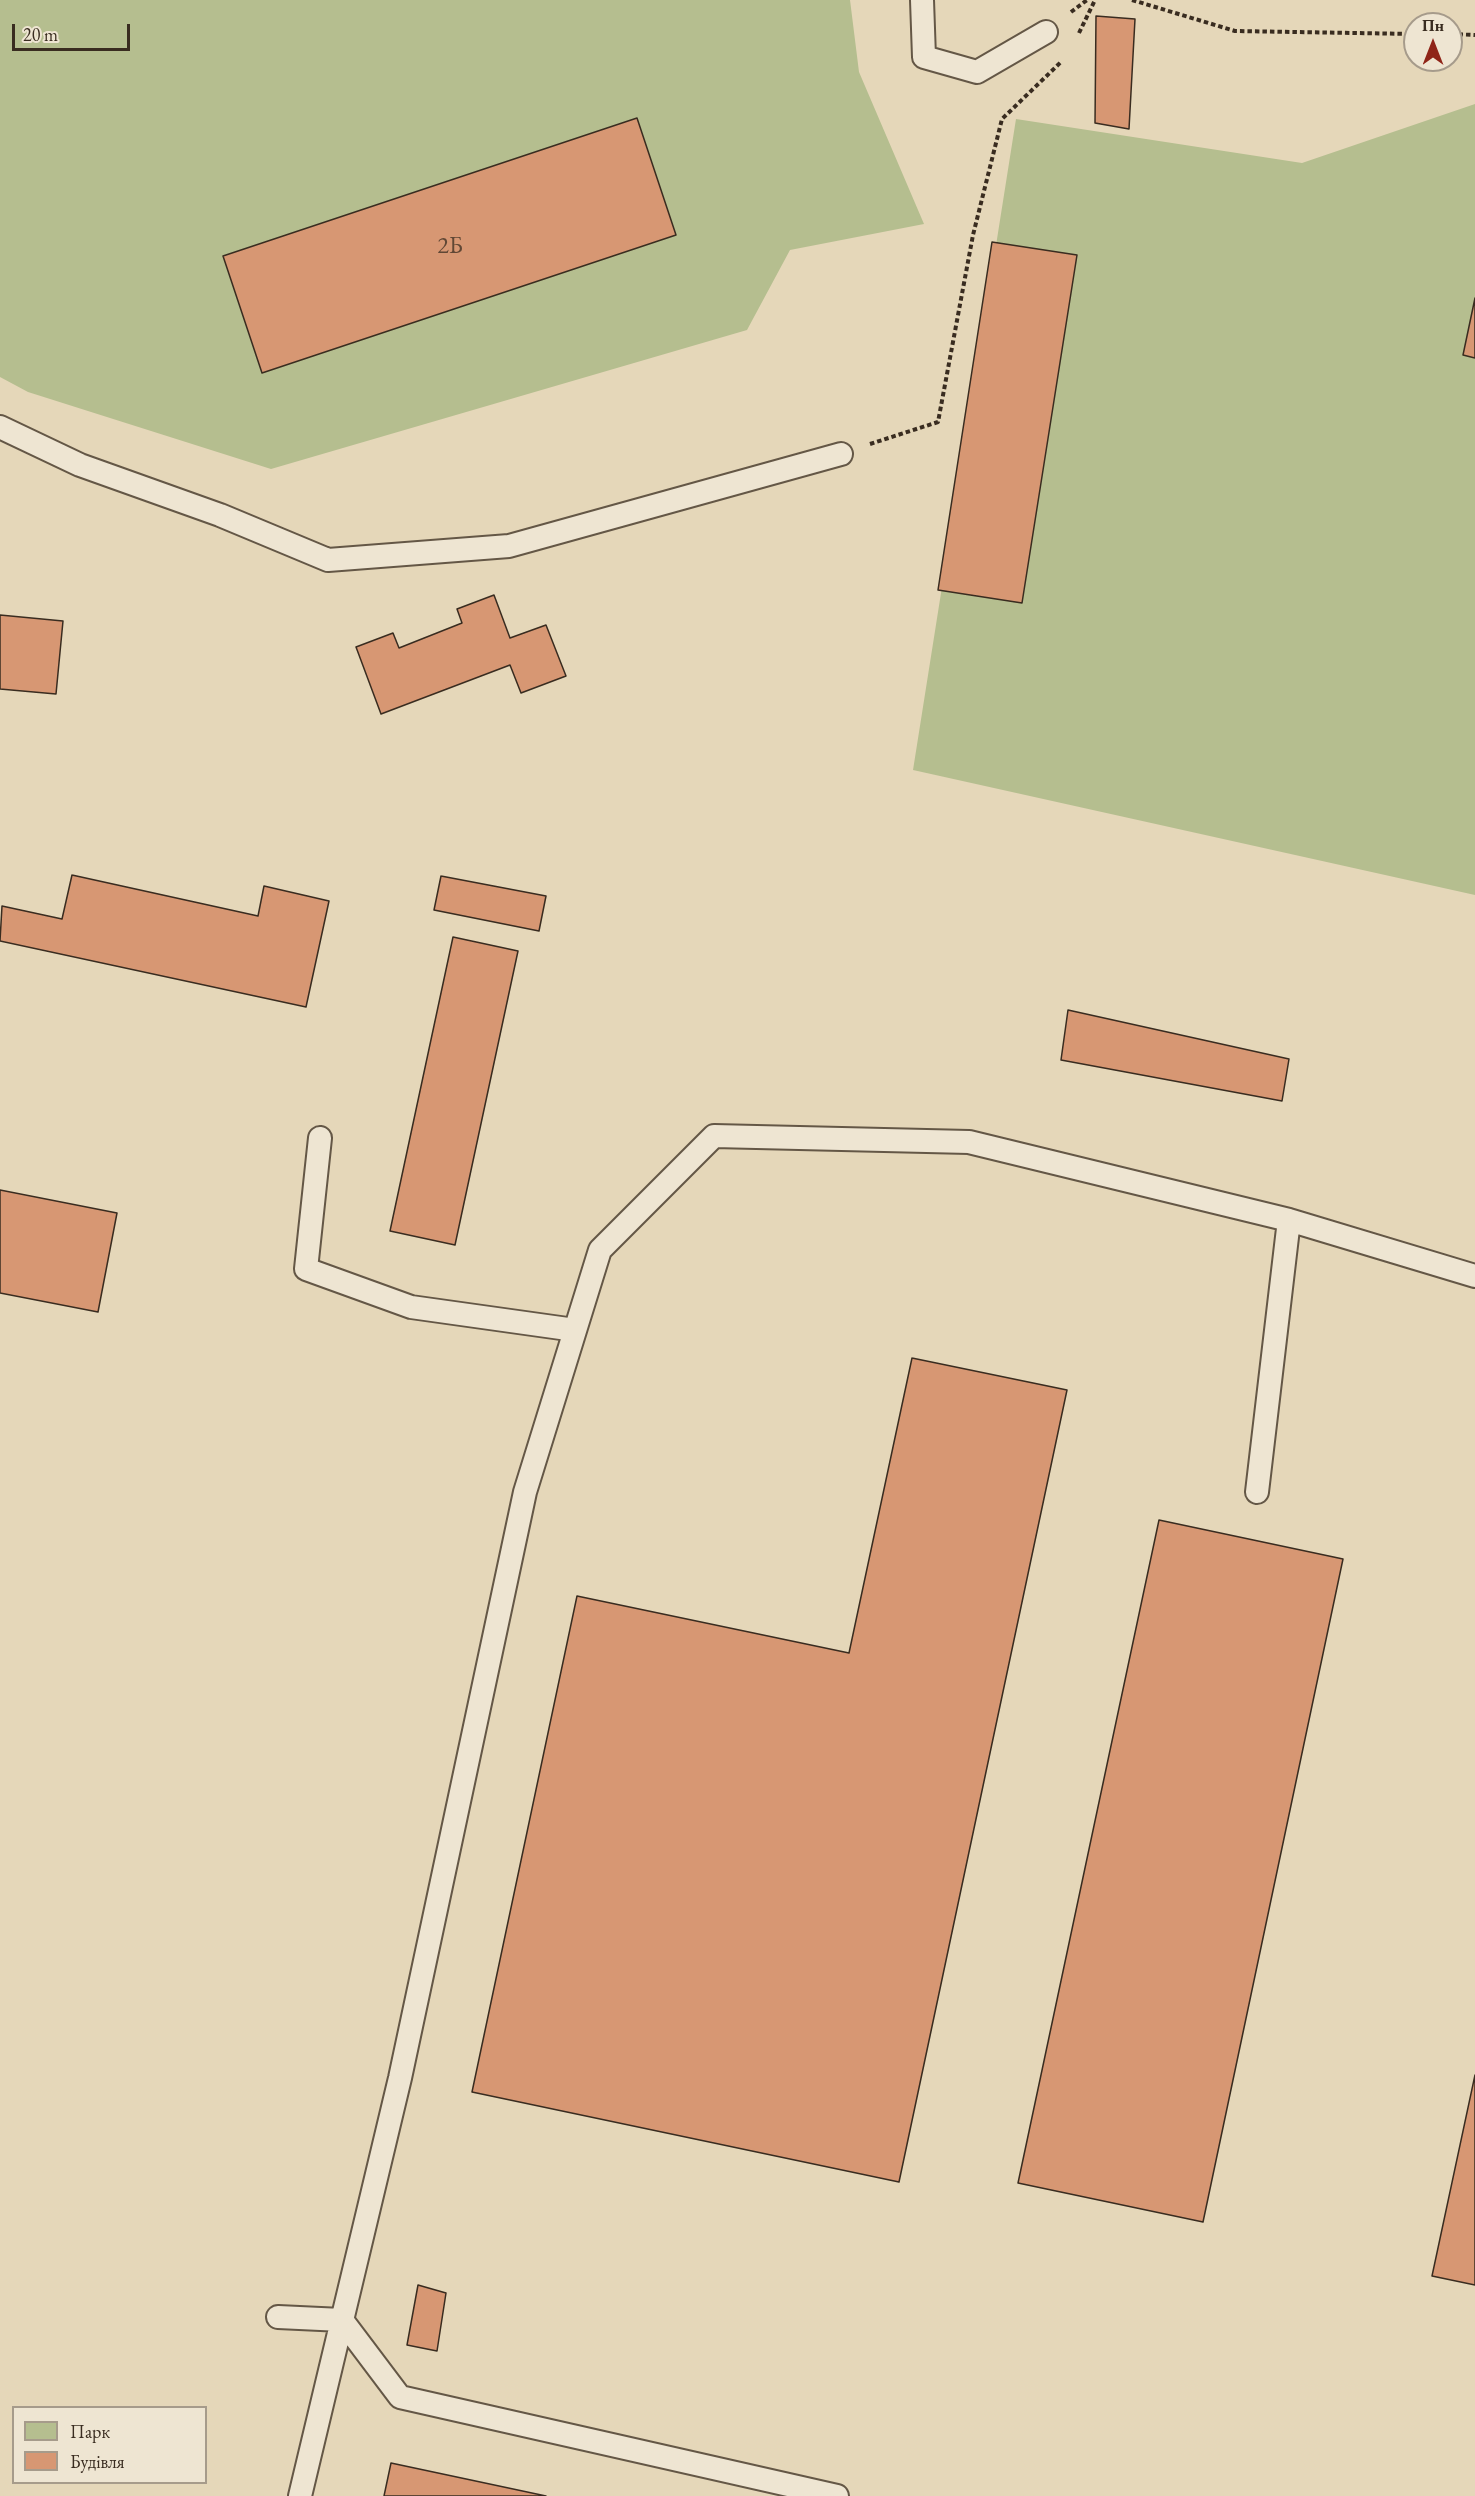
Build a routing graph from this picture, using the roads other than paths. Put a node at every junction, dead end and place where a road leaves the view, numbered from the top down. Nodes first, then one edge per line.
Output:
1 (922, 0) edge
2 (1046, 32) dead end
3 (0, 427) edge
4 (841, 454) road end
5 (320, 1138) dead end
6 (1289, 1220) junction
7 (1475, 1276) edge
8 (575, 1330) junction
9 (1257, 1492) dead end
10 (278, 2317) dead end
11 (342, 2320) junction
12 (300, 2496) edge
13 (837, 2496) edge

1 - 2 lane
3 - 4 lane
5 - 8 lane
6 - 7 lane
6 - 8 lane
6 - 9 lane
8 - 11 lane
10 - 11 lane
11 - 12 lane
11 - 13 lane

